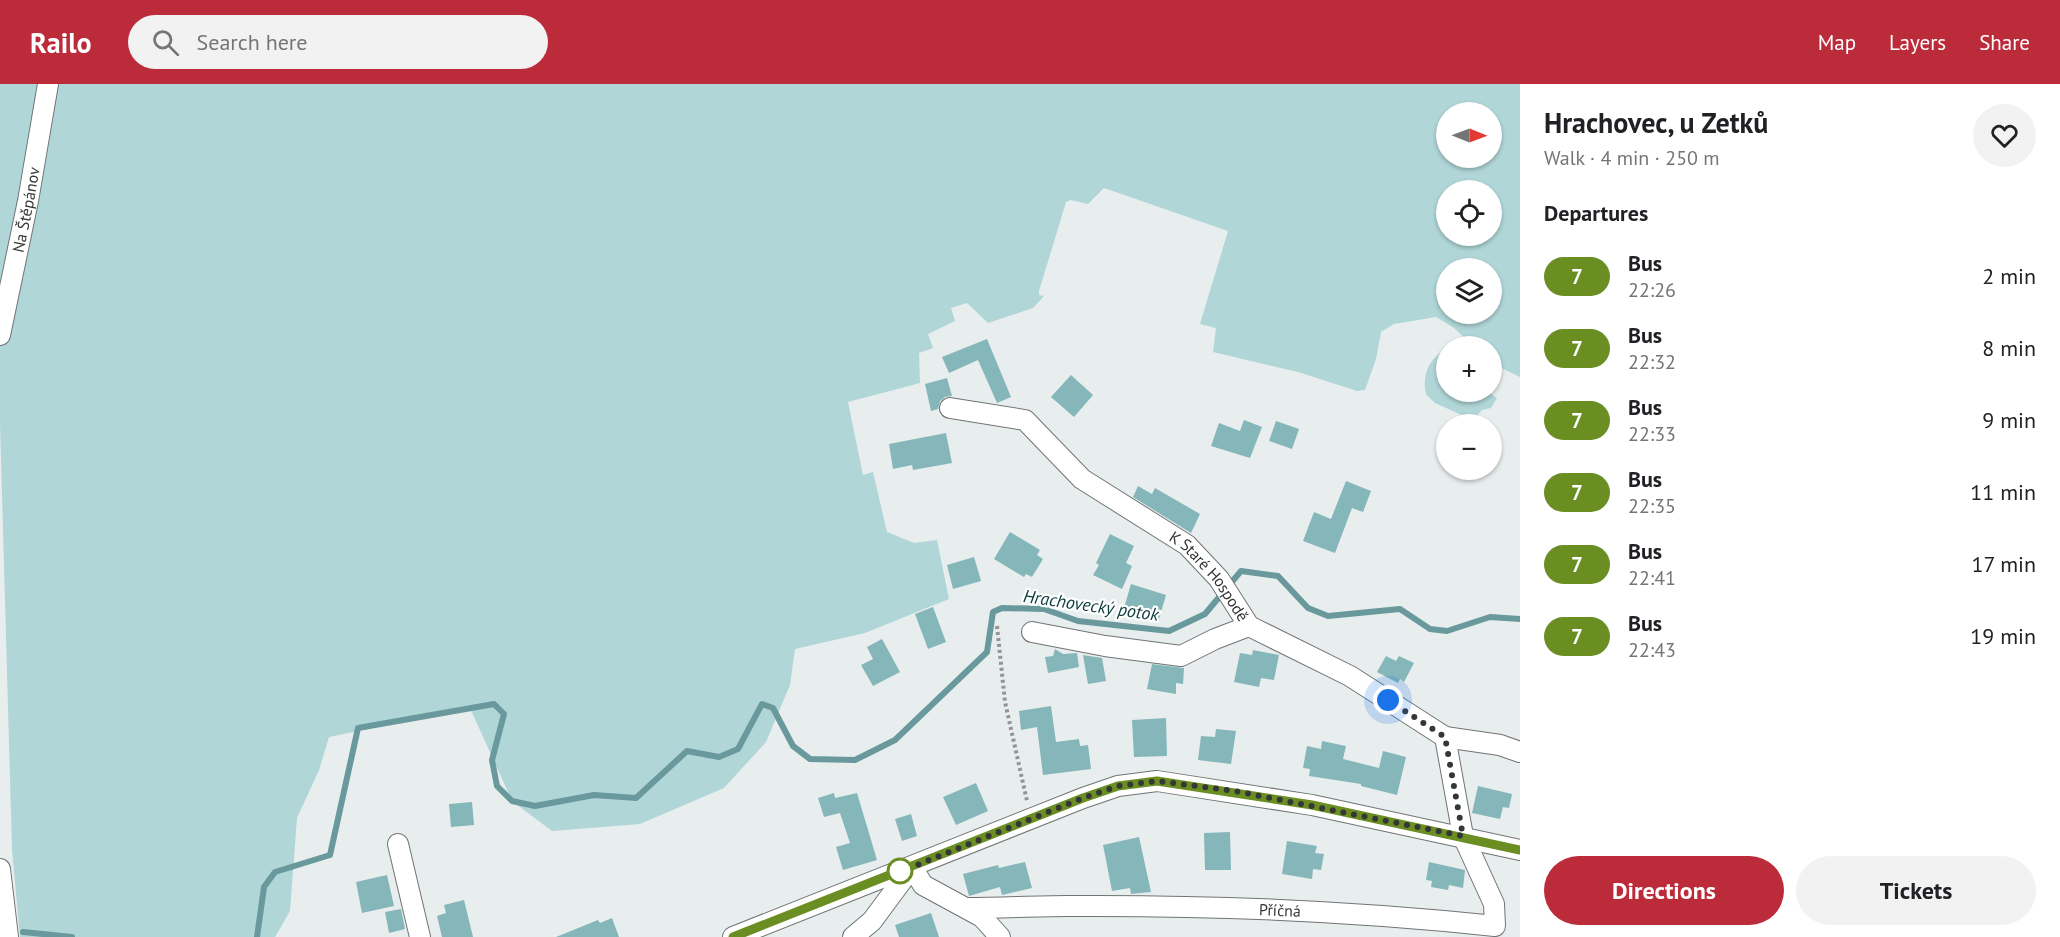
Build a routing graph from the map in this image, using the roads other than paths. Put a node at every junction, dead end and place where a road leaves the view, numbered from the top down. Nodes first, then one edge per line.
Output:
1 (48, 84) edge
2 (0, 335) edge
3 (950, 408) dead end
4 (1249, 626) junction
5 (1032, 632) dead end
6 (1445, 737) junction
7 (1520, 752) edge
8 (1463, 836) junction
9 (398, 844) dead end
10 (1520, 850) edge
11 (912, 867) junction
12 (0, 869) edge
13 (967, 908) junction
14 (8, 937) edge
15 (420, 937) edge
16 (734, 937) edge
17 (853, 937) edge
18 (1000, 937) edge

1 - 2 street, Na Štěpánov
3 - 4 street, K Staré Hospodě
4 - 5 street
4 - 6 street, K Staré Hospodě
6 - 7 street
6 - 8 street
8 - 10 street
8 - 11 street
8 - 13 street, Příčná
9 - 15 street
11 - 13 street
11 - 16 street
11 - 17 street
12 - 14 street
13 - 18 street

